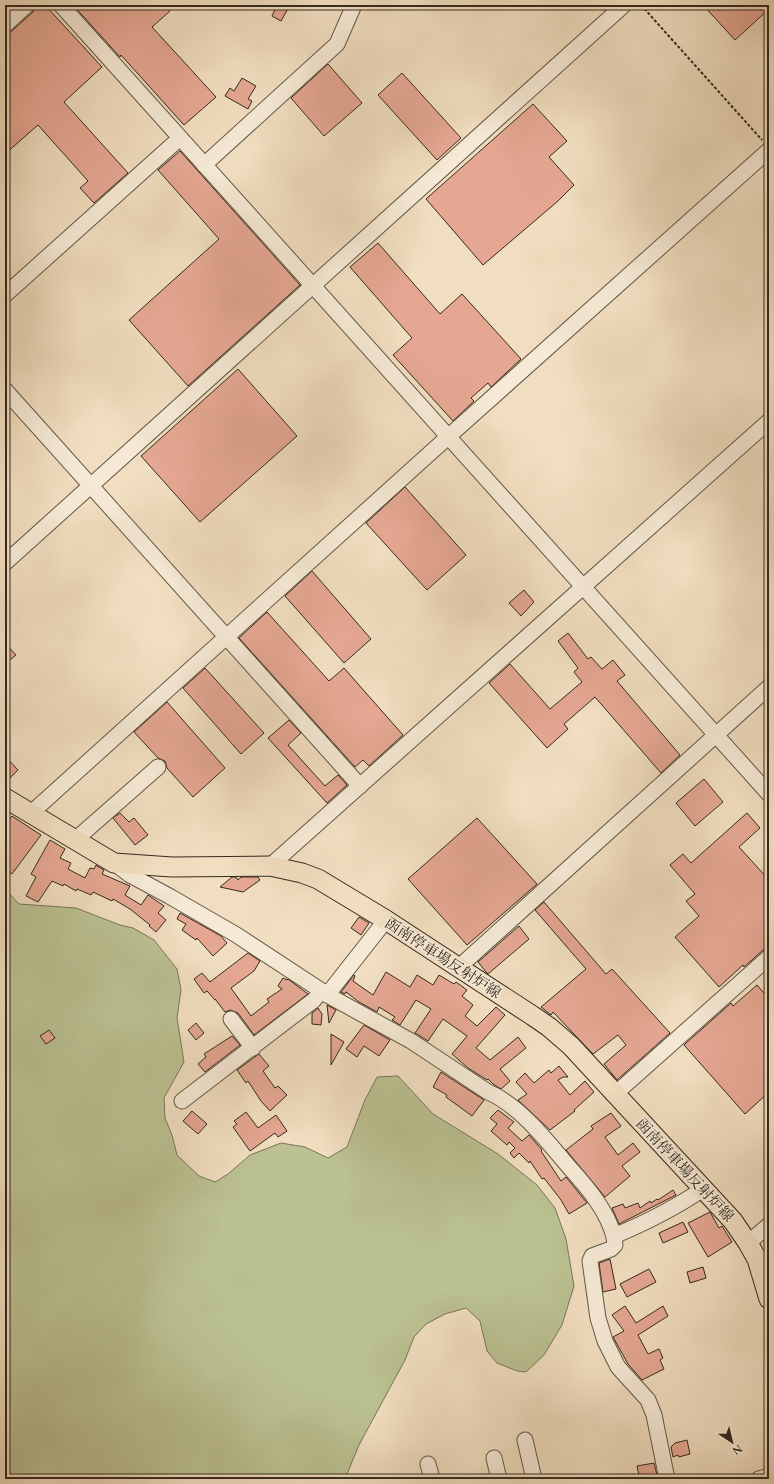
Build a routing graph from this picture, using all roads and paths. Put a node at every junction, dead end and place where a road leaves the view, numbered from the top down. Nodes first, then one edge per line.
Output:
1 (27, 5) edge
2 (61, 5) edge
3 (354, 5) edge
4 (624, 5) edge
5 (641, 5) edge
6 (5, 25) edge
7 (180, 138) junction
8 (766, 146) edge
9 (204, 165) junction
10 (312, 285) junction
11 (5, 295) edge
12 (5, 390) edge
13 (769, 421) edge
14 (449, 436) junction
15 (91, 486) junction
16 (5, 563) edge
17 (583, 587) junction
18 (227, 636) junction
19 (769, 687) edge
20 (716, 735) junction
21 (158, 767) dead end
22 (360, 786) junction
23 (769, 794) edge
24 (5, 798) edge
25 (30, 814) junction
26 (75, 840) junction
27 (114, 863) junction
28 (270, 866) junction
29 (386, 920) junction
30 (769, 957) edge
31 (459, 967) junction
32 (324, 993) junction
33 (231, 1020) dead end
34 (253, 1048) junction
35 (615, 1094) junction
36 (182, 1101) dead end
37 (703, 1189) junction
38 (769, 1225) edge
39 (614, 1236) junction
40 (748, 1243) junction
41 (769, 1299) edge
42 (525, 1440) dead end
43 (494, 1458) dead end
44 (428, 1464) dead end
45 (769, 1476) edge
46 (432, 1479) edge
47 (499, 1479) edge
48 (534, 1479) edge
49 (667, 1479) edge
50 (759, 1479) edge

1 - 6 street
2 - 7 street
3 - 9 street
4 - 10 street
5 - 8 path
7 - 9 street
7 - 11 street
8 - 14 street
9 - 10 street
10 - 14 street
10 - 15 street
12 - 15 street
13 - 17 street
14 - 17 street
14 - 18 street
15 - 16 street
15 - 18 street
17 - 20 street
17 - 22 street
18 - 22 street
18 - 25 street
19 - 20 street
20 - 23 street
20 - 31 street
21 - 26 street
22 - 28 street
24 - 25 main road, 函南停車場反射炉線
25 - 26 main road, 函南停車場反射炉線
26 - 27 main road, 函南停車場反射炉線
27 - 28 main road, 函南停車場反射炉線
27 - 32 street
28 - 29 main road, 函南停車場反射炉線
29 - 31 main road, 函南停車場反射炉線
29 - 32 street
30 - 35 street
31 - 35 main road, 函南停車場反射炉線
32 - 34 street
32 - 39 street
33 - 34 street
34 - 36 street
35 - 37 main road, 函南停車場反射炉線
37 - 39 street
37 - 40 main road, 函南停車場反射炉線
38 - 40 street
39 - 49 street
40 - 41 main road, 函南停車場反射炉線
42 - 48 street
43 - 47 street
44 - 46 street
45 - 50 street

